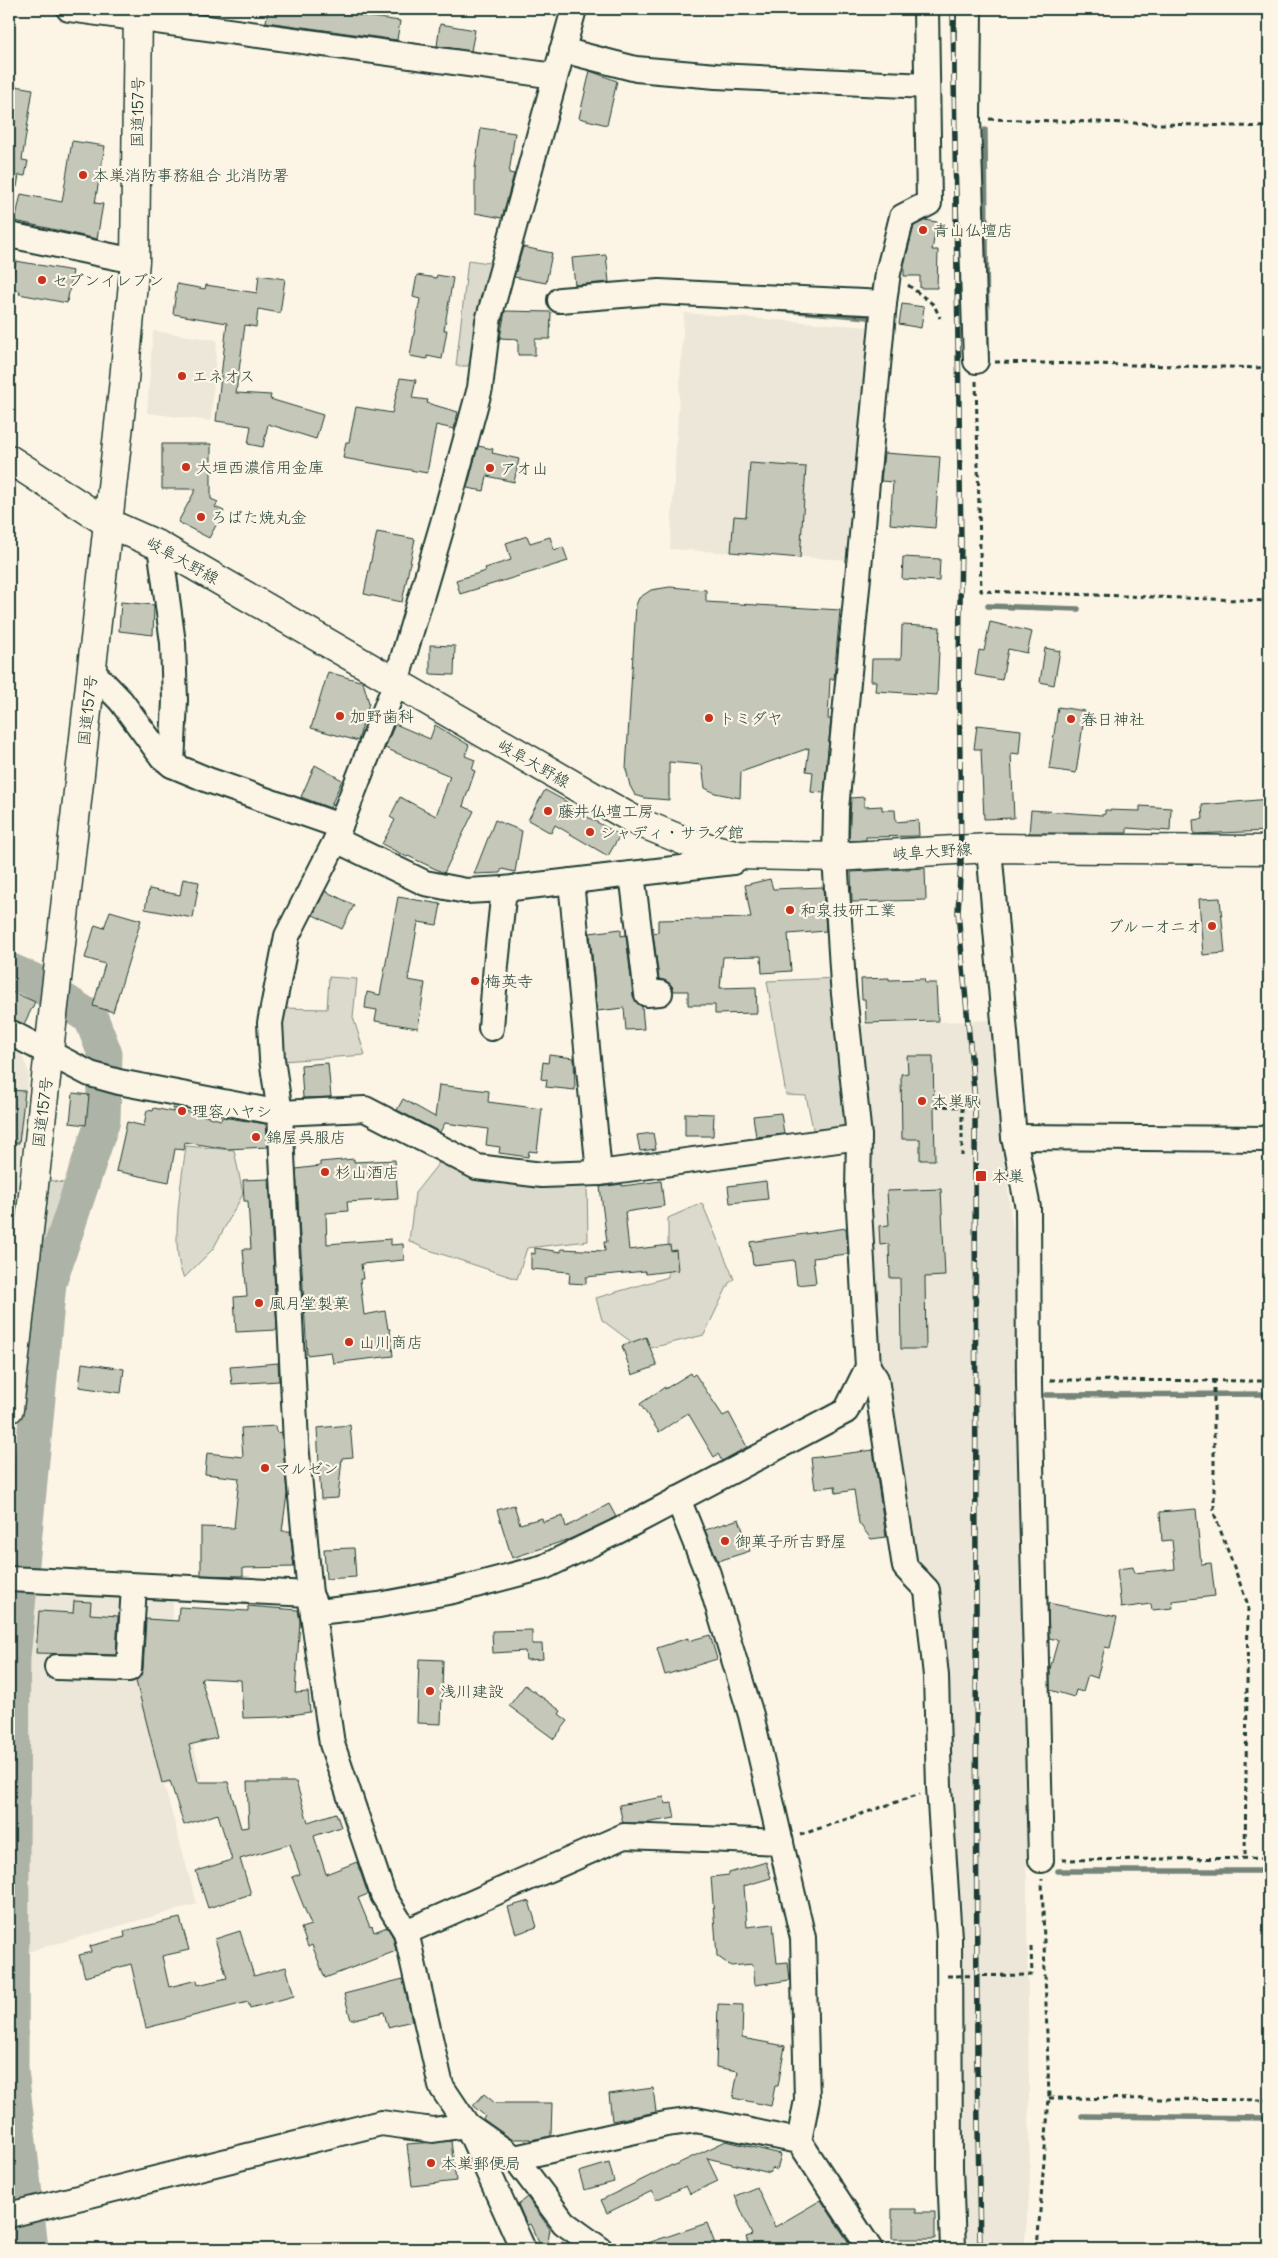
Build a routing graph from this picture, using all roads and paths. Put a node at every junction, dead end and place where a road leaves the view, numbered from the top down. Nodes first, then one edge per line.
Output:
1 (69, 9) edge
2 (574, 9) edge
3 (926, 9) edge
4 (969, 9) edge
5 (138, 14) edge
6 (562, 50) junction
7 (556, 76) junction
8 (927, 86) junction
9 (968, 119) junction
10 (1269, 127) edge
11 (9, 235) edge
12 (135, 261) junction
13 (888, 273) junction
14 (560, 300) dead end
15 (884, 303) junction
16 (940, 318) dead end
17 (976, 362) junction
18 (1269, 368) edge
19 (9, 459) edge
20 (106, 522) junction
21 (160, 546) junction
22 (1269, 601) edge
23 (92, 671) junction
24 (396, 682) junction
25 (172, 765) junction
26 (338, 833) junction
27 (989, 848) junction
28 (1269, 850) edge
29 (739, 855) junction
30 (835, 857) junction
31 (632, 874) junction
32 (571, 881) junction
33 (504, 889) junction
34 (660, 993) dead end
35 (492, 1028) dead end
36 (9, 1032) edge
37 (50, 1053) junction
38 (935, 1106) dead end
39 (280, 1113) junction
40 (859, 1137) junction
41 (1014, 1137) junction
42 (1269, 1139) edge
43 (962, 1156) dead end
44 (598, 1173) junction
45 (868, 1367) junction
46 (1214, 1379) junction
47 (1029, 1380) junction
48 (1269, 1380) edge
49 (9, 1409) edge
50 (678, 1499) junction
51 (18, 1579) edge
52 (134, 1586) junction
53 (310, 1594) junction
54 (57, 1667) dead end
55 (939, 1787) junction
56 (782, 1842) junction
57 (1245, 1858) junction
58 (1269, 1858) edge
59 (1041, 1860) junction
60 (406, 1932) junction
61 (1031, 1947) dead end
62 (946, 1976) dead end
63 (1049, 2098) junction
64 (1269, 2100) edge
65 (467, 2125) junction
66 (798, 2141) junction
67 (515, 2158) junction
68 (9, 2215) edge
69 (523, 2249) edge
70 (600, 2249) edge
71 (870, 2249) edge
72 (953, 2249) edge
73 (1037, 2249) edge

1 - 5 street
2 - 6 street
3 - 8 street
4 - 9 street
5 - 7 street
5 - 12 main road, 国道157号
6 - 7 street
6 - 8 street
7 - 24 street
8 - 13 street
9 - 10 path
9 - 17 street
11 - 12 street
12 - 20 main road, 国道157号
13 - 15 street
13 - 16 path
14 - 15 street
15 - 30 street
17 - 18 path
17 - 22 path
19 - 20 main road, 岐阜大野線
20 - 21 main road, 岐阜大野線
20 - 23 main road, 国道157号
21 - 24 main road, 岐阜大野線
21 - 25 street
23 - 25 street
23 - 37 main road, 国道157号
24 - 26 street
24 - 29 main road, 岐阜大野線
25 - 26 street
26 - 33 street
26 - 39 street
27 - 28 main road, 岐阜大野線
27 - 30 main road, 岐阜大野線
27 - 41 street
29 - 30 main road, 岐阜大野線
29 - 31 street
30 - 40 street
31 - 32 street
31 - 34 street
32 - 33 street
32 - 44 street
33 - 35 street
36 - 37 street
37 - 39 street
37 - 49 main road, 国道157号
38 - 43 path
39 - 44 street
39 - 53 street
40 - 44 street
40 - 45 street
41 - 42 street
41 - 47 street
45 - 50 street
45 - 55 street
46 - 47 path
46 - 48 path
46 - 57 path
47 - 59 street
50 - 53 street
50 - 56 street
51 - 52 street
52 - 53 street
52 - 54 street
53 - 60 street
55 - 56 path
55 - 72 street
56 - 60 street
56 - 66 street
57 - 58 path
57 - 59 path
59 - 63 path
60 - 65 street
61 - 62 path, bridge
63 - 64 path
63 - 73 path
65 - 67 street
65 - 68 street
65 - 69 street
66 - 67 street
66 - 71 street
67 - 70 street

